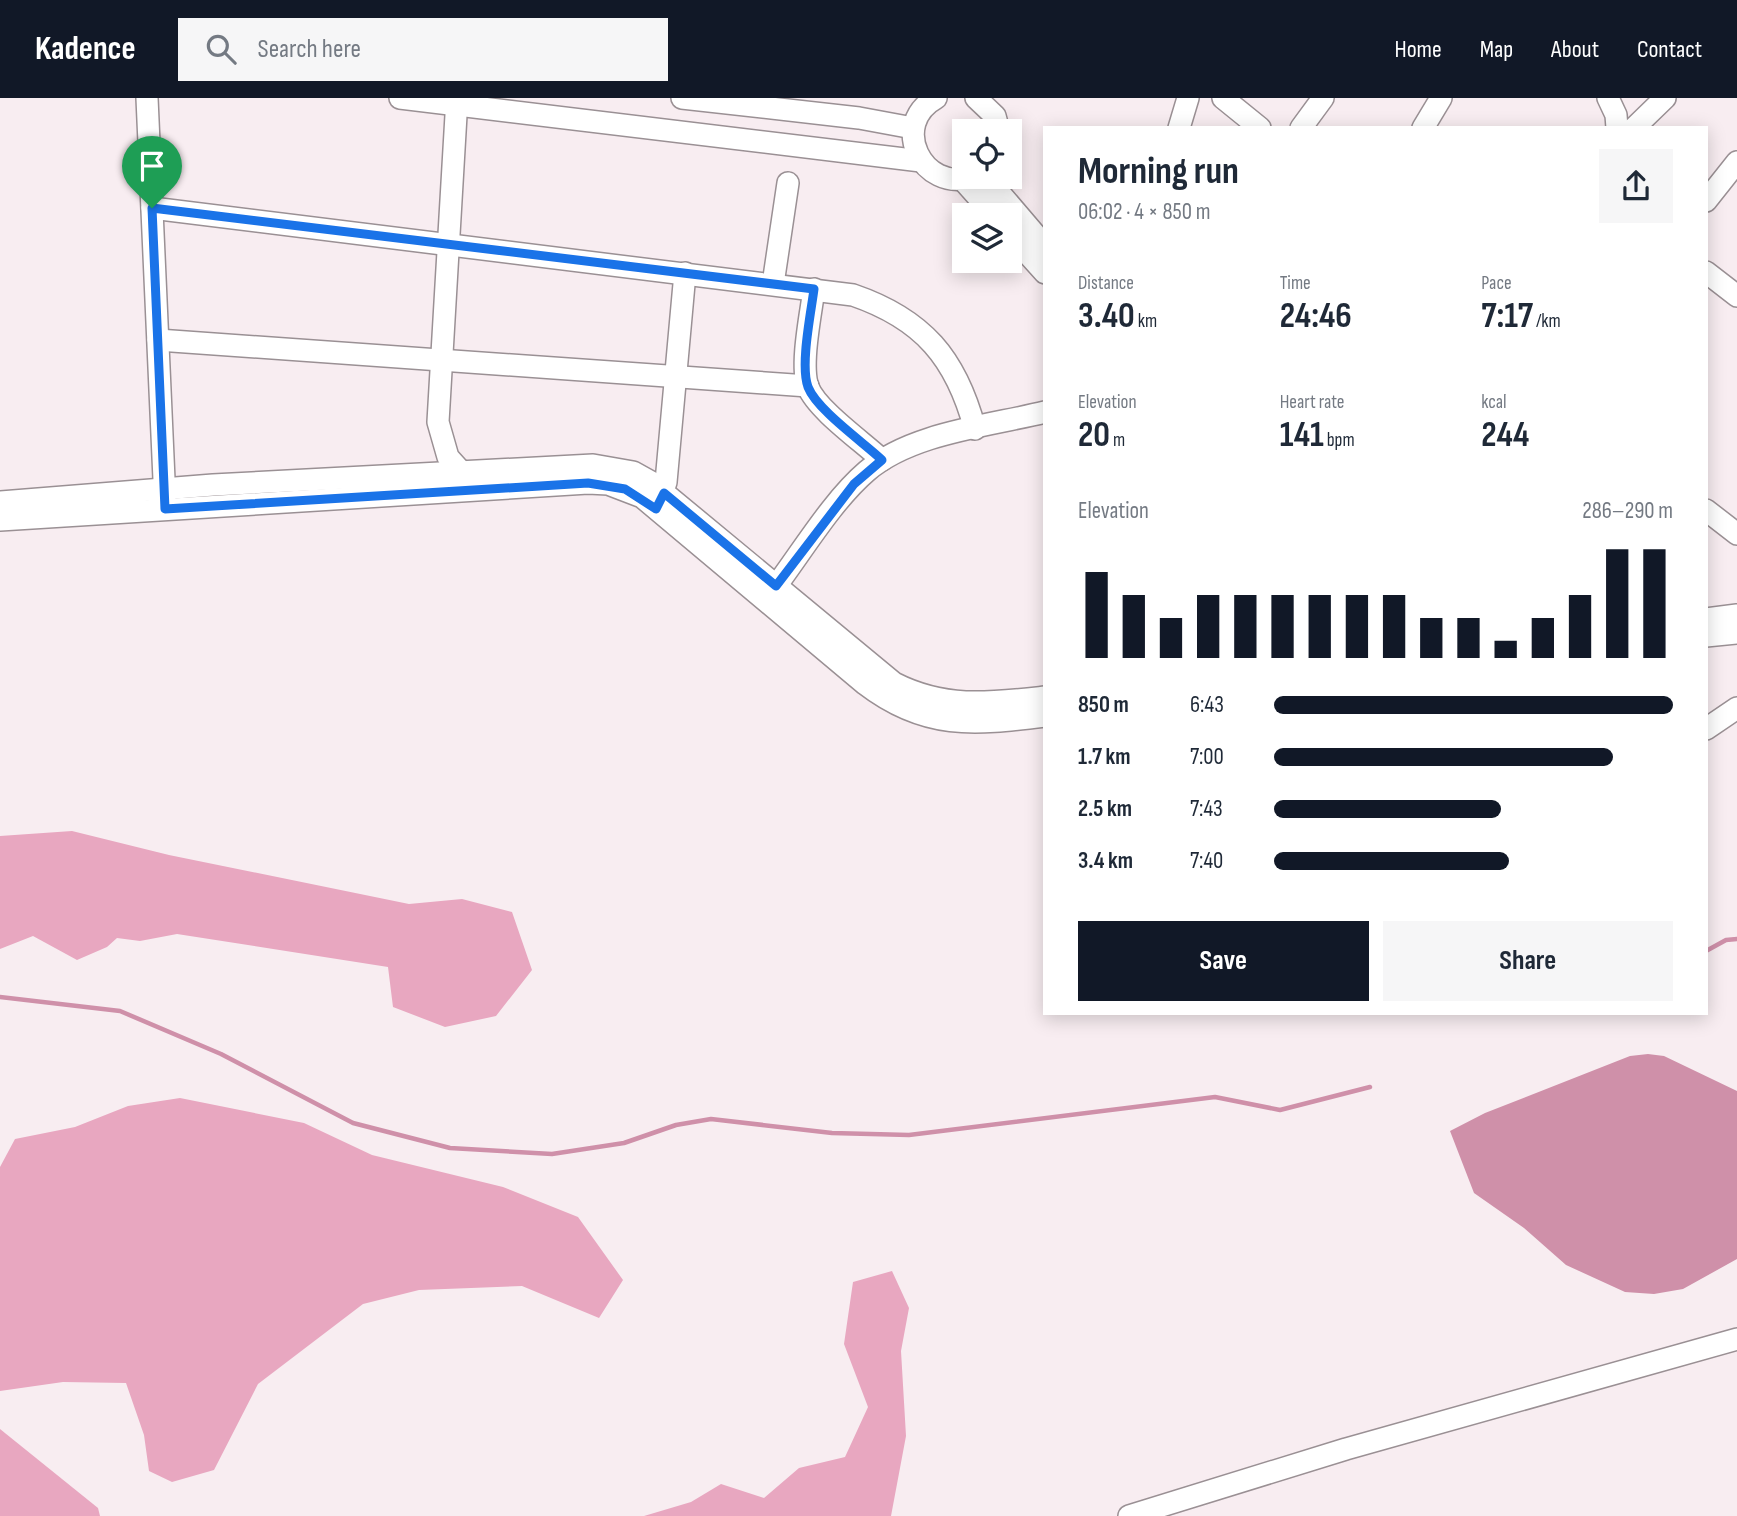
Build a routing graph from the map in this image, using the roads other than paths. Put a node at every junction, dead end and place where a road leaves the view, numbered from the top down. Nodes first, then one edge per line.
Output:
1 (147, 98) edge
2 (400, 98) edge
3 (682, 98) edge
4 (936, 98) edge
5 (976, 98) edge
6 (1188, 98) edge
7 (1223, 98) edge
8 (1323, 98) edge
9 (1441, 98) edge
10 (1608, 98) edge
11 (1665, 98) edge
12 (456, 101) edge
13 (795, 105) edge
14 (999, 115) edge
15 (1180, 126) edge
16 (1258, 126) edge
17 (1302, 126) edge
18 (1424, 126) edge
19 (1617, 126) edge
20 (1636, 126) edge
21 (913, 128) junction
22 (921, 161) junction
23 (1737, 162) edge
24 (952, 177) edge
25 (788, 183) dead end
26 (996, 189) edge
27 (1708, 198) edge
28 (152, 208) junction
29 (1043, 244) edge
30 (447, 246) junction
31 (1022, 247) edge
32 (1043, 271) edge
33 (685, 273) junction
34 (1708, 274) edge
35 (773, 284) junction
36 (814, 289) junction
37 (1737, 296) edge
38 (158, 340) junction
39 (440, 361) junction
40 (677, 377) junction
41 (808, 386) junction
42 (1043, 412) edge
43 (975, 429) junction
44 (882, 460) junction
45 (459, 471) junction
46 (478, 488) junction
47 (165, 499) junction
48 (660, 501) junction
49 (0, 502) edge
50 (1708, 512) edge
51 (0, 520) edge
52 (1737, 534) edge
53 (776, 586) junction
54 (1737, 615) edge
55 (1708, 619) edge
56 (1737, 633) edge
57 (1708, 636) edge
58 (1043, 697) edge
59 (1737, 708) edge
60 (1043, 716) edge
61 (1708, 728) edge
62 (1737, 1339) edge
63 (1129, 1516) edge

1 - 28 street
2 - 12 street
3 - 13 street
4 - 21 street
5 - 14 street
6 - 15 street
7 - 16 street
8 - 17 street
9 - 18 street
10 - 19 street
11 - 20 street
12 - 22 street
12 - 30 street
13 - 21 street
21 - 22 street
22 - 24 street
23 - 27 street
25 - 35 street
26 - 29 street
28 - 30 street
28 - 38 street
30 - 33 street
30 - 39 street
31 - 32 street
33 - 35 street
33 - 40 street
34 - 37 street
35 - 36 street
36 - 41 street
36 - 43 street
38 - 39 street
38 - 47 street
39 - 40 street
39 - 45 street
40 - 41 street
40 - 48 street
41 - 44 street
42 - 43 street
43 - 44 street
44 - 53 street
45 - 46 street
45 - 47 street
45 - 48 street
46 - 47 street
46 - 48 street
47 - 49 street
47 - 51 street
48 - 53 street
48 - 60 street
50 - 52 street
53 - 58 street
54 - 55 street
56 - 57 street
59 - 61 street
62 - 63 street

